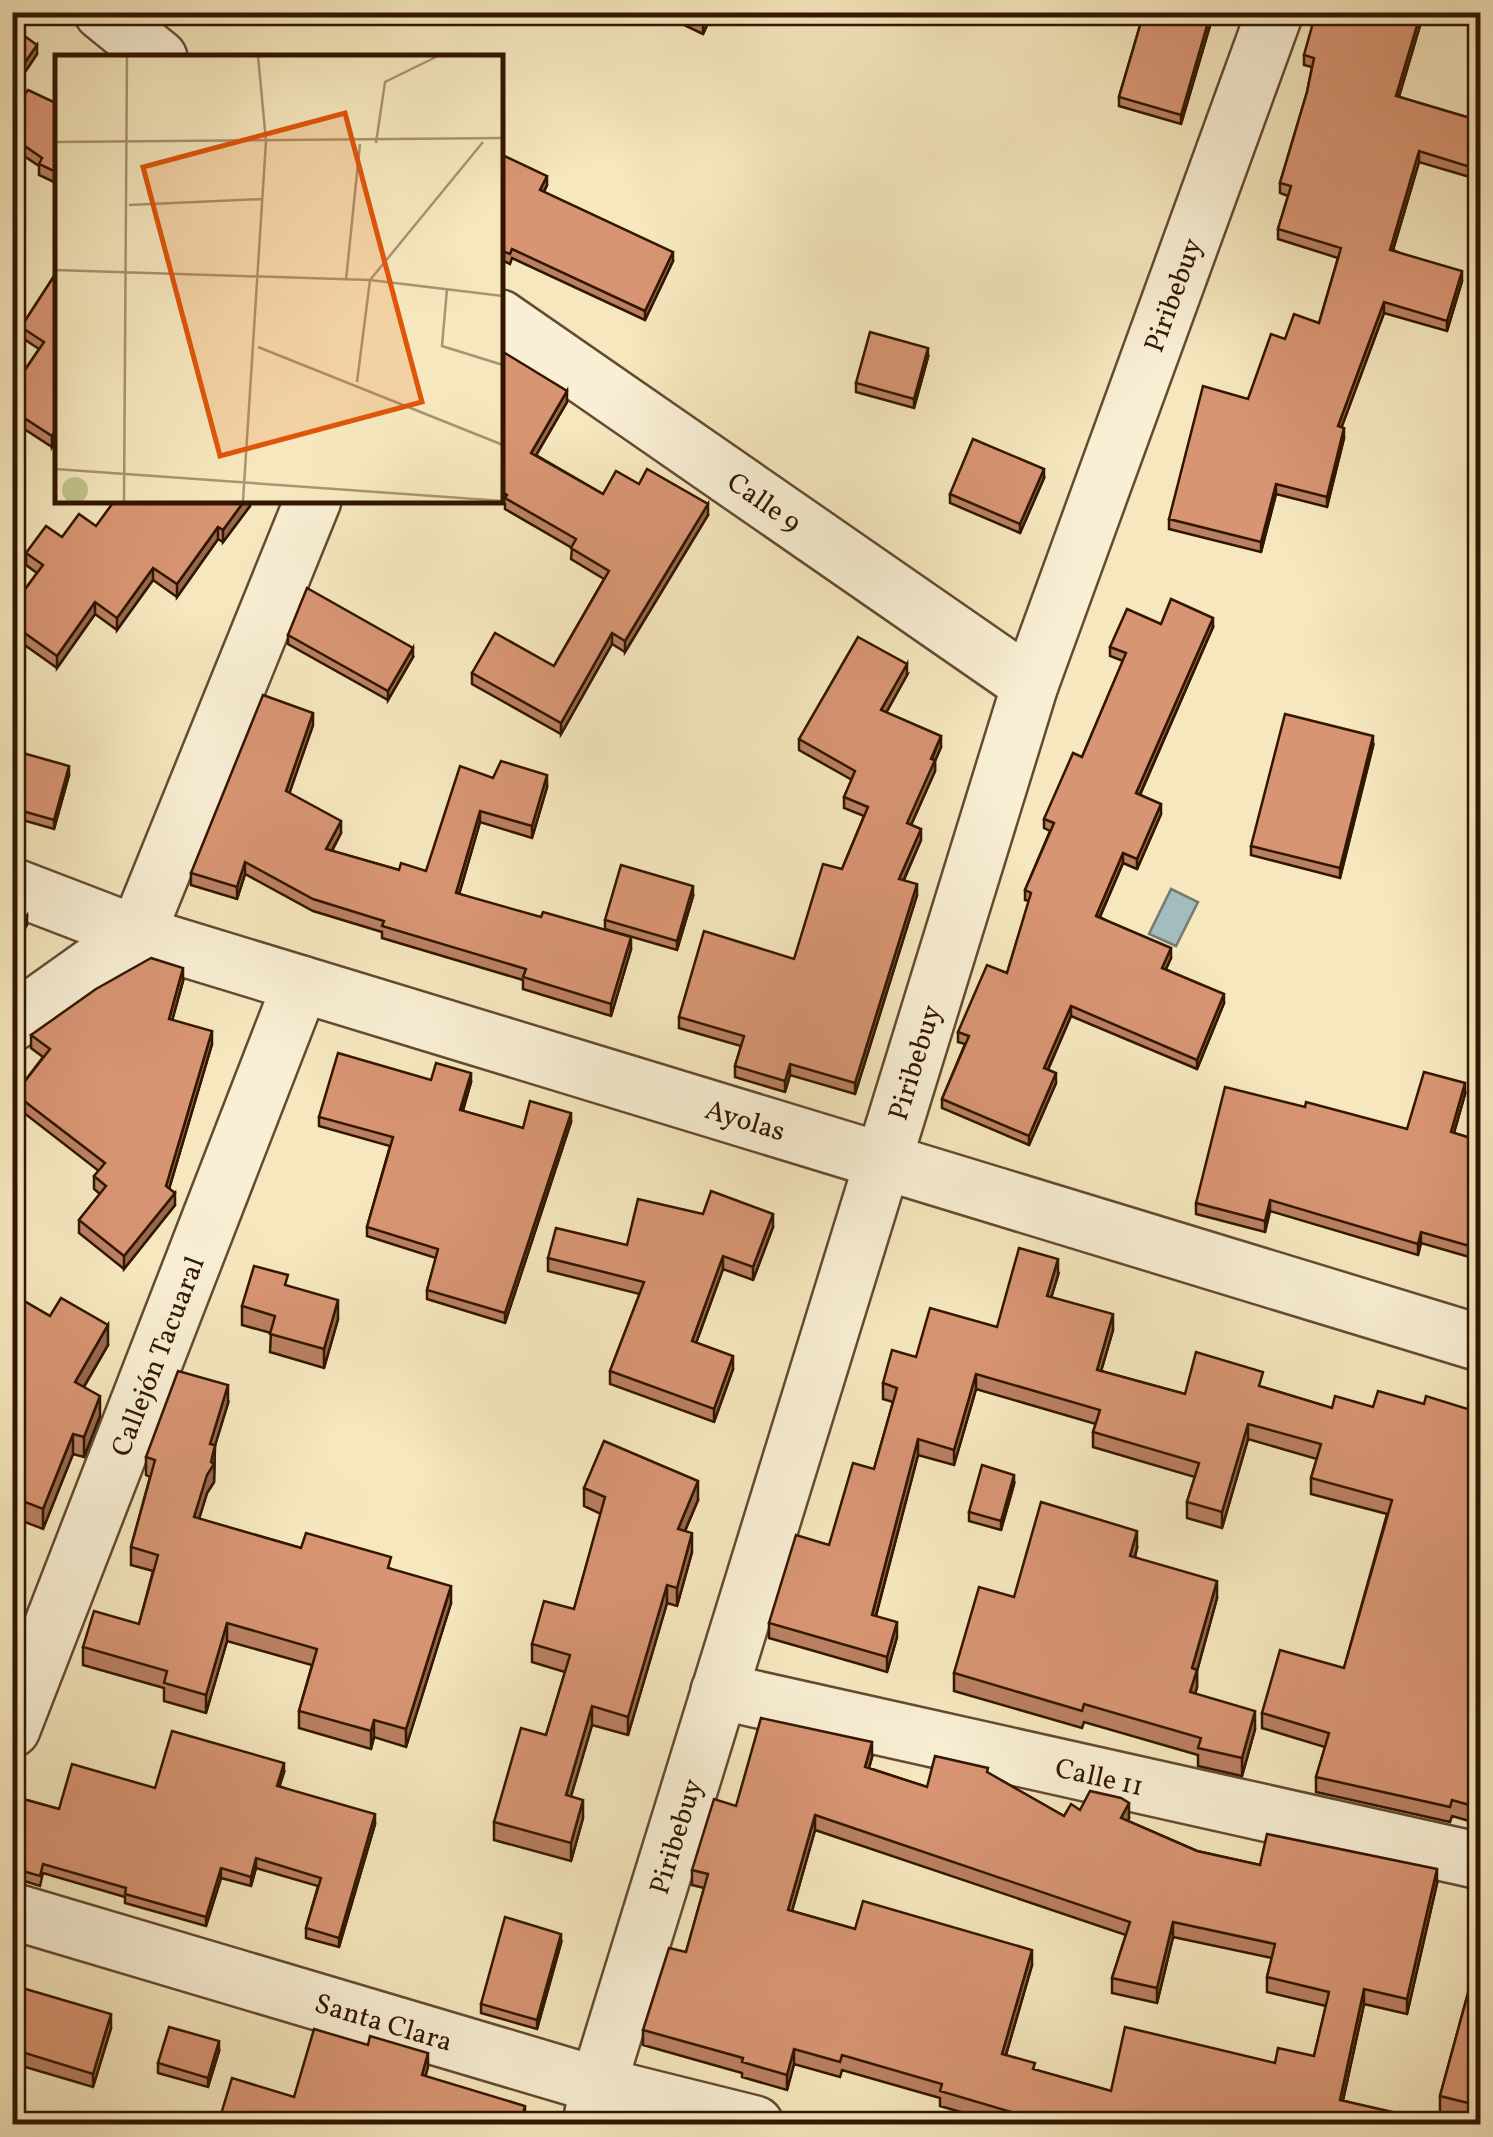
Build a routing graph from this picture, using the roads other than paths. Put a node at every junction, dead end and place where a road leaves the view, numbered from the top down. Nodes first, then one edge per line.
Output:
1 (102, 12) edge
2 (1275, 12) edge
3 (155, 55) edge
4 (502, 319) edge
5 (312, 502) edge
6 (1030, 685) junction
7 (12, 886) edge
8 (137, 934) junction
9 (301, 984) junction
10 (12, 1023) edge
11 (881, 1161) junction
12 (1480, 1344) edge
13 (719, 1692) junction
14 (12, 1729) edge
15 (1480, 1861) edge
16 (12, 1912) edge
17 (594, 2105) edge
18 (755, 2124) edge

1 - 3 street
2 - 6 street, Piribebuy
4 - 6 street, Calle 9
5 - 8 street
6 - 11 street, Piribebuy
7 - 8 street, Ayolas
8 - 9 street, Ayolas
8 - 10 street
9 - 11 street, Ayolas
9 - 14 street, Callejón Tacuaral
11 - 12 street, Ayolas
11 - 13 street, Piribebuy
13 - 15 street, Calle 11
13 - 17 street, Piribebuy
16 - 17 street, Santa Clara
17 - 18 street, Santa Clara

